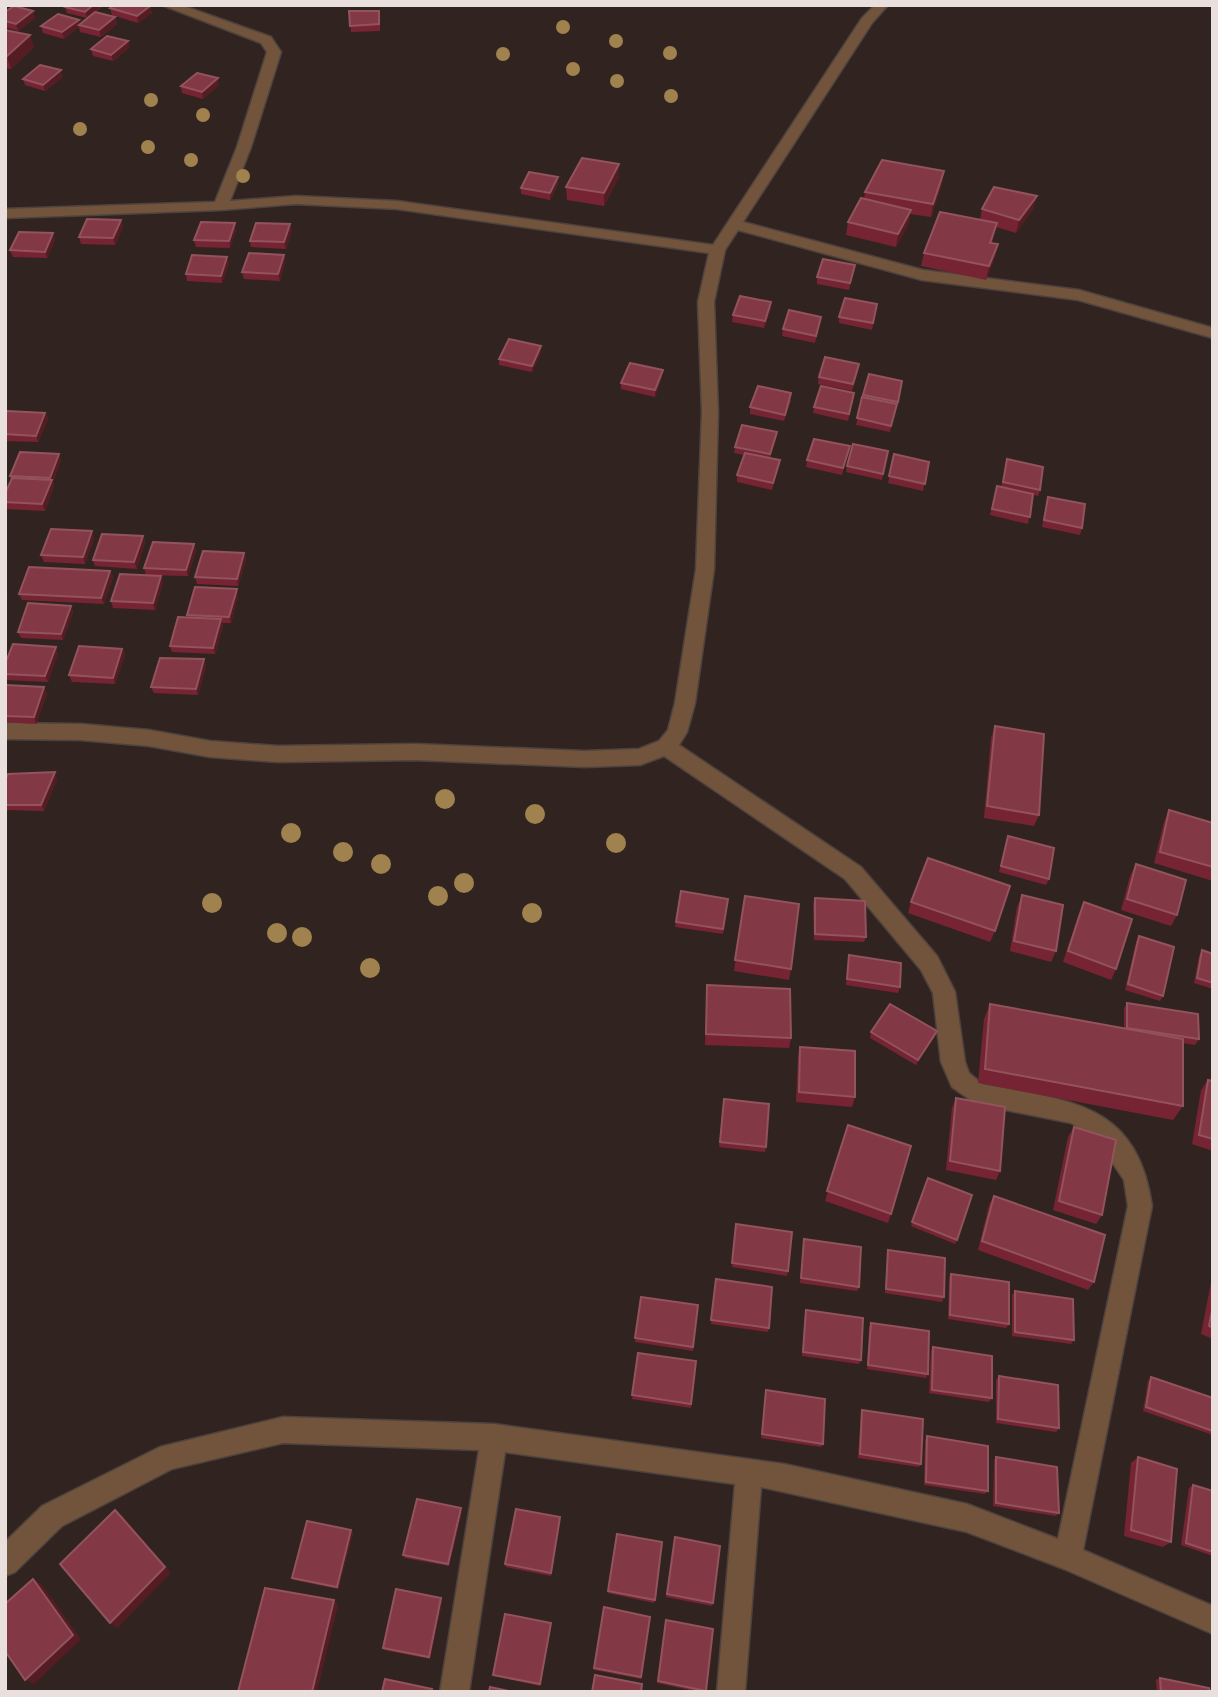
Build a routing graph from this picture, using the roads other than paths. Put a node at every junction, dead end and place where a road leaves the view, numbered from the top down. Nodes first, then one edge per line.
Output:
1 (167, 5) edge
2 (882, 5) edge
3 (221, 206) junction
4 (5, 214) edge
5 (734, 224) junction
6 (717, 250) junction
7 (1213, 333) edge
8 (5, 730) edge
9 (666, 747) junction
10 (494, 1437) junction
11 (749, 1472) junction
12 (1068, 1557) junction
13 (5, 1562) edge
14 (1213, 1620) edge
15 (454, 1692) edge
16 (731, 1692) edge

1 - 3 street
2 - 5 street
3 - 4 street
3 - 6 street
5 - 6 street
5 - 7 street
6 - 9 street
8 - 9 street
9 - 12 street
10 - 11 street
10 - 13 street
10 - 15 street
11 - 12 street
11 - 16 street
12 - 14 street

